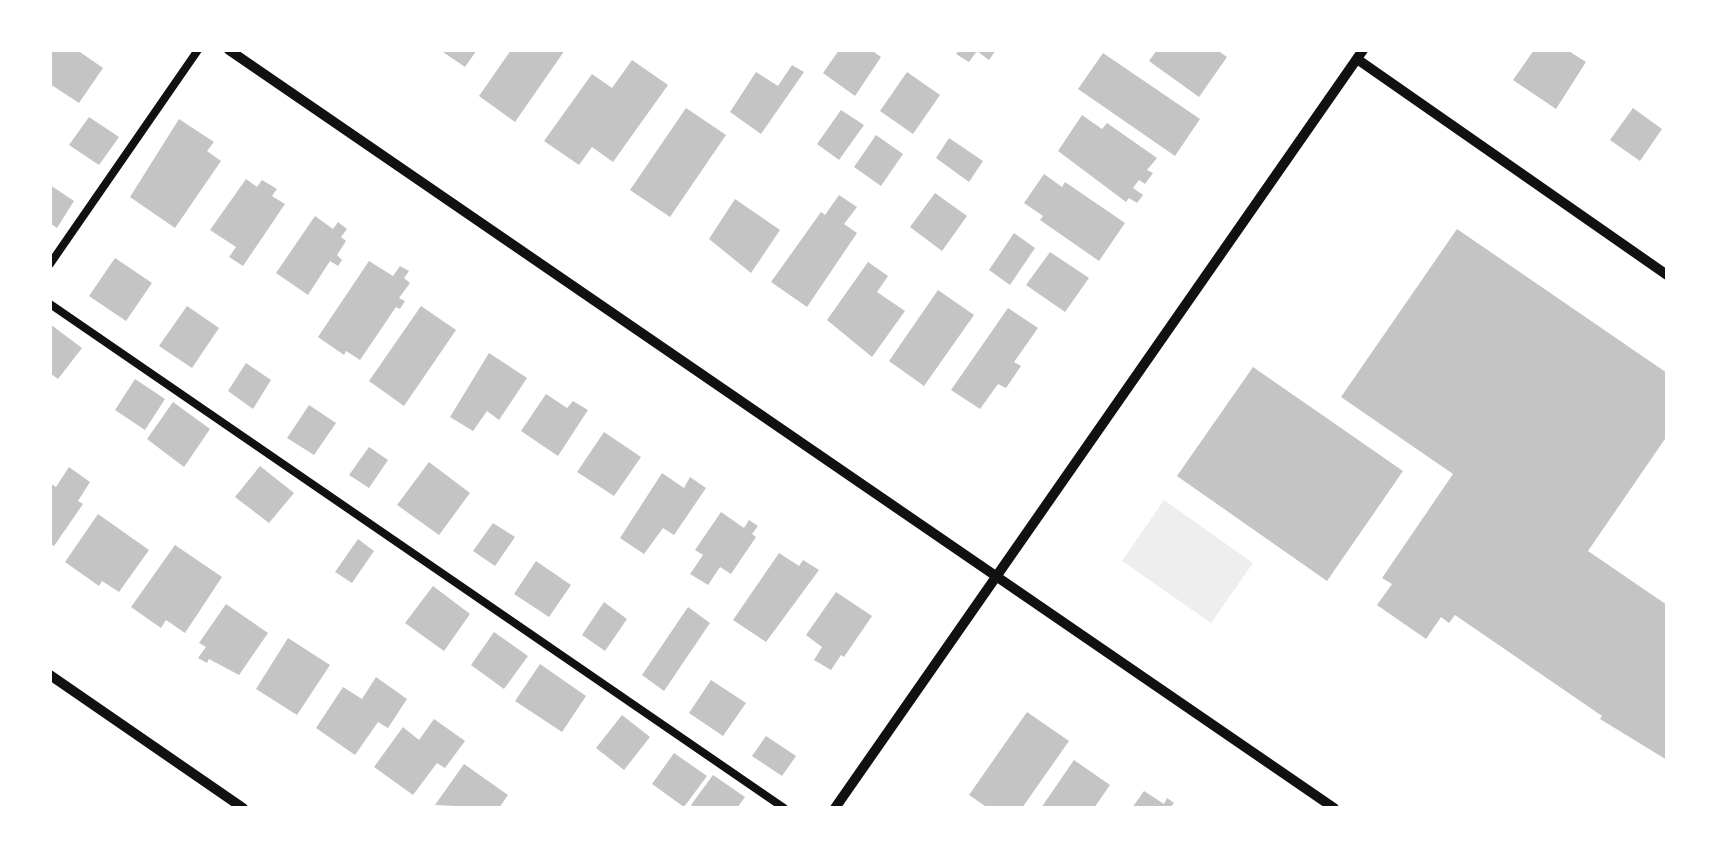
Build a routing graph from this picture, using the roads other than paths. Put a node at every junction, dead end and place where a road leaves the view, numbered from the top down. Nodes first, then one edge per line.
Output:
1 (198, 50) edge
2 (229, 50) edge
3 (1360, 55) edge
4 (50, 264) edge
5 (1667, 275) edge
6 (50, 304) edge
7 (997, 577) junction
8 (50, 675) edge
9 (243, 808) edge
10 (784, 808) edge
11 (835, 808) edge
12 (1334, 808) edge

1 - 4 lane
2 - 7 street
3 - 5 street
3 - 7 street
6 - 10 lane
7 - 11 street
7 - 12 street
8 - 9 street

